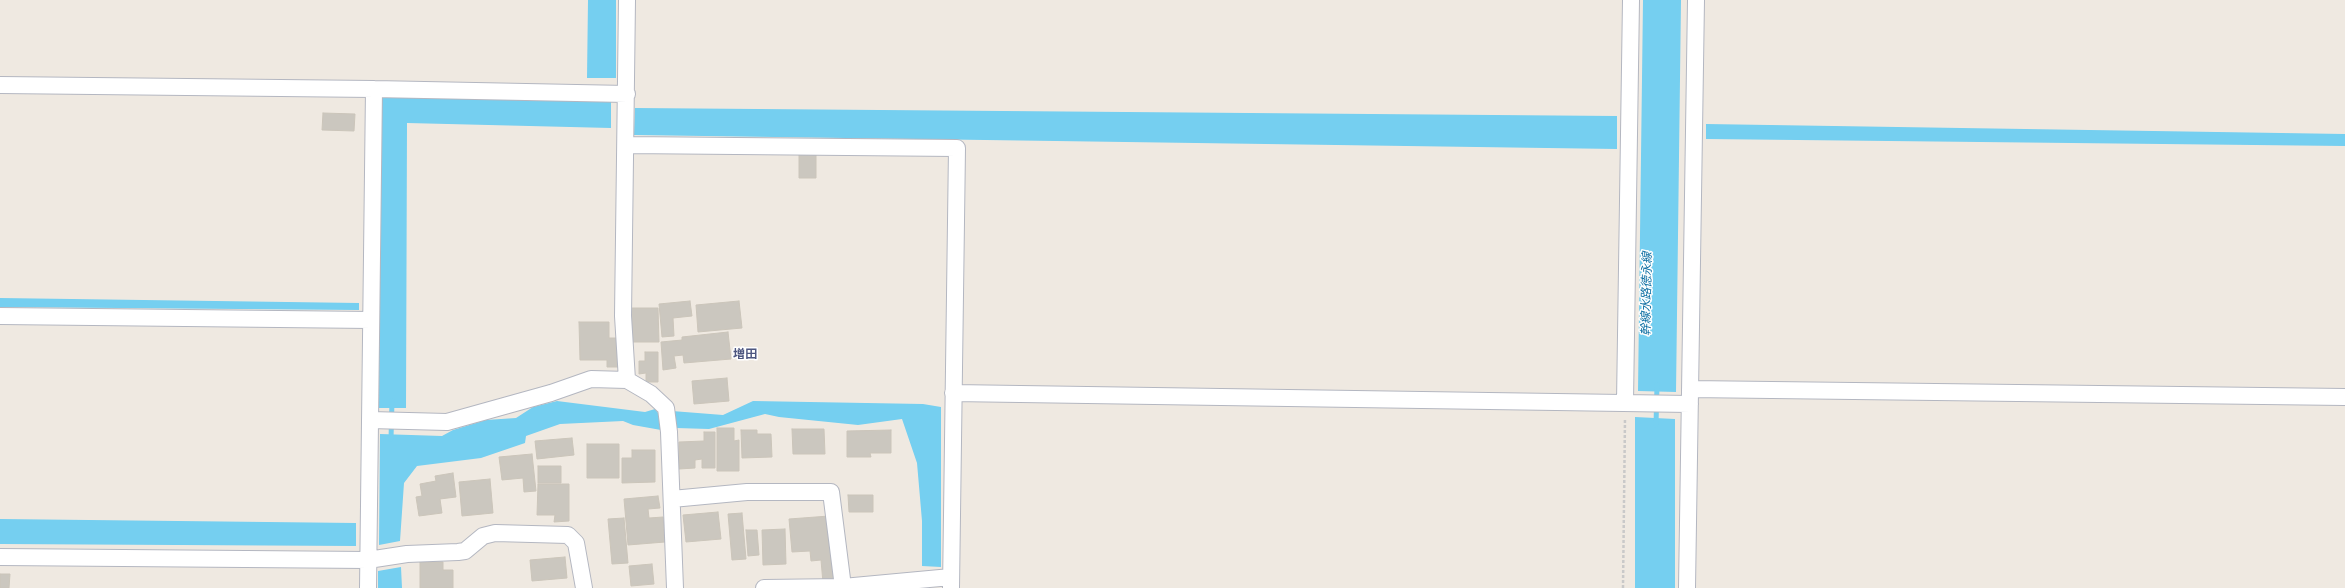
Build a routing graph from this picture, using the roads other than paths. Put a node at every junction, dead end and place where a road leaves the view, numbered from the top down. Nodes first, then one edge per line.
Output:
1 (627, 0) edge
2 (1631, 0) edge
3 (1696, 0) edge
4 (0, 85) edge
5 (374, 89) junction
6 (627, 94) junction
7 (626, 145) junction
8 (0, 316) edge
9 (371, 320) junction
10 (627, 380) junction
11 (953, 394) junction
12 (1690, 396) junction
13 (2345, 397) edge
14 (1625, 402) junction
15 (378, 420) junction
16 (672, 498) junction
17 (0, 557) edge
18 (368, 560) junction
19 (951, 583) edge
20 (843, 587) junction
21 (368, 588) edge
22 (584, 588) edge
23 (675, 588) edge
24 (764, 588) edge
25 (1687, 588) edge

1 - 6 street
2 - 14 street
3 - 12 street
4 - 5 street
5 - 6 street
5 - 9 street
6 - 7 street
7 - 10 street
7 - 11 street
8 - 9 street
9 - 15 street
10 - 15 street
10 - 16 street
11 - 14 street
11 - 19 street
12 - 13 street
12 - 14 street
12 - 25 street
15 - 18 street
16 - 20 street
16 - 23 street
17 - 18 street
18 - 21 street
18 - 22 street
19 - 20 street
20 - 24 street

